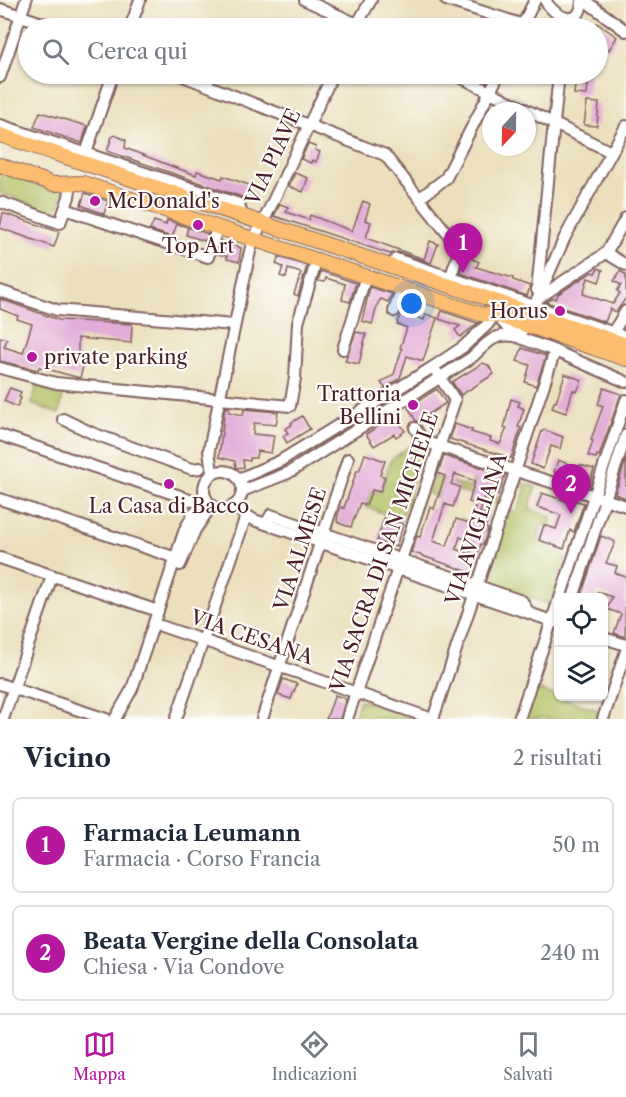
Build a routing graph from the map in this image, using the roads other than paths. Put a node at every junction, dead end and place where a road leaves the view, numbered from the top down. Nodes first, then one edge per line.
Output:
1 (26, 0) edge
2 (140, 0) edge
3 (305, 0) edge
4 (371, 0) edge
5 (446, 0) edge
6 (535, 0) edge
7 (544, 0) edge
8 (583, 0) edge
9 (324, 4) edge
10 (0, 9) edge
11 (20, 16) junction
12 (26, 18) edge
13 (134, 18) edge
14 (345, 18) edge
15 (363, 18) edge
16 (499, 18) edge
17 (528, 18) edge
18 (558, 18) edge
19 (570, 18) edge
20 (608, 18) edge
21 (608, 18) edge
22 (18, 22) edge
23 (626, 31) edge
24 (0, 78) edge
25 (110, 84) edge
26 (203, 84) edge
27 (328, 84) edge
28 (474, 84) edge
29 (494, 84) edge
30 (558, 84) edge
31 (490, 92) junction
32 (555, 124) junction
33 (0, 125) edge
34 (307, 125) junction
35 (626, 126) edge
36 (0, 135) edge
37 (21, 137) junction
38 (611, 152) junction
39 (84, 158) junction
40 (0, 165) edge
41 (71, 183) junction
42 (420, 198) junction
43 (0, 202) edge
44 (65, 210) junction
45 (626, 218) edge
46 (262, 223) junction
47 (217, 230) junction
48 (253, 241) junction
49 (606, 253) junction
50 (317, 259) junction
51 (541, 259) junction
52 (553, 263) junction
53 (626, 265) edge
54 (393, 267) junction
55 (366, 276) junction
56 (450, 278) junction
57 (402, 288) junction
58 (0, 291) edge
59 (498, 309) junction
60 (394, 311) dead end
61 (533, 311) junction
62 (626, 311) edge
63 (234, 325) junction
64 (613, 332) junction
65 (515, 336) junction
66 (626, 337) edge
67 (626, 345) edge
68 (343, 349) dead end
69 (555, 351) junction
70 (626, 359) edge
71 (433, 367) junction
72 (0, 368) edge
73 (441, 378) junction
74 (626, 382) edge
75 (219, 400) junction
76 (626, 400) edge
77 (63, 419) dead end
78 (415, 428) dead end
79 (0, 435) edge
80 (626, 435) edge
81 (439, 446) junction
82 (209, 450) junction
83 (348, 459) dead end
84 (200, 468) junction
85 (514, 470) junction
86 (239, 479) junction
87 (207, 481) junction
88 (185, 498) junction
89 (599, 498) junction
90 (0, 499) edge
91 (238, 499) junction
92 (209, 503) junction
93 (626, 506) edge
94 (246, 516) junction
95 (266, 524) junction
96 (185, 529) junction
97 (323, 539) junction
98 (0, 558) edge
99 (178, 559) junction
100 (399, 564) junction
101 (52, 576) junction
102 (475, 590) junction
103 (562, 593) edge
104 (574, 593) edge
105 (158, 611) junction
106 (554, 622) edge
107 (554, 625) edge
108 (161, 626) dead end
109 (203, 639) junction
110 (608, 640) edge
111 (626, 645) edge
112 (626, 651) edge
113 (280, 666) junction
114 (0, 684) edge
115 (13, 688) junction
116 (356, 692) junction
117 (3, 719) edge
118 (106, 719) edge
119 (115, 719) edge
120 (176, 719) edge
121 (262, 719) edge
122 (347, 719) edge
123 (433, 719) edge
124 (519, 719) edge
125 (603, 719) edge

1 - 11 street
2 - 13 street
3 - 9 street
4 - 15 street
5 - 16 street
6 - 17 street
7 - 18 street
8 - 19 street
8 - 21 street
9 - 14 street
10 - 11 street
11 - 12 street
20 - 23 street
22 - 24 street
25 - 39 street
26 - 34 street
27 - 34 street, VIA PIAVE
28 - 31 street
29 - 31 street
30 - 32 street
31 - 32 street
31 - 42 street
32 - 38 street
32 - 51 street
33 - 37 street
34 - 42 street
34 - 46 street, VIA PIAVE
35 - 38 street
36 - 37 main road
37 - 39 main road
38 - 52 street
39 - 46 main road
40 - 41 main road
41 - 44 street
41 - 47 main road
42 - 56 street
43 - 44 street
44 - 47 street
45 - 49 street
46 - 48 street, VIA PIAVE
46 - 54 main road
47 - 48 main road
48 - 50 main road
48 - 63 street, VIA PIAVE
49 - 53 street
49 - 61 street
50 - 55 main road
50 - 75 street
51 - 52 street
51 - 61 street
52 - 61 street
54 - 56 street
54 - 59 main road
55 - 57 main road
55 - 68 street
56 - 61 street
57 - 59 main road
57 - 60 street
58 - 63 street
59 - 61 main road
59 - 65 street
59 - 71 street
61 - 64 street
61 - 65 street
61 - 67 main road
61 - 70 main road
62 - 64 street
63 - 75 street, VIA PIAVE
64 - 66 street
65 - 69 street
65 - 73 street
69 - 74 street
69 - 85 street, VIA AVIGLIANA
71 - 73 street, VIA SACRA DI SAN MICHELE
71 - 86 street
72 - 75 street
73 - 81 street, VIA SACRA DI SAN MICHELE
73 - 91 street
75 - 82 street, VIA PIAVE
76 - 89 street
77 - 84 street
78 - 81 street
79 - 88 street
80 - 89 street
81 - 85 street
81 - 100 street, VIA SACRA DI SAN MICHELE
82 - 84 street
82 - 87 street
83 - 97 street, VIA ALMESE
84 - 87 street
85 - 89 street
85 - 102 street, VIA AVIGLIANA
86 - 87 street
86 - 91 street
87 - 88 street
87 - 92 street
88 - 92 street
88 - 96 street
89 - 93 street
89 - 103 street
89 - 104 street
90 - 99 street
91 - 92 street
91 - 94 street
91 - 95 street
92 - 96 street
92 - 99 street
94 - 95 street
94 - 109 street
95 - 97 street
96 - 99 street
97 - 100 street
97 - 113 street, VIA ALMESE
98 - 101 street
99 - 105 street
100 - 102 street
100 - 116 street, VIA SACRA DI SAN MICHELE
101 - 105 street
101 - 115 street
102 - 106 street
102 - 123 street, VIA AVIGLIANA
105 - 119 street
107 - 124 street
108 - 109 street, VIA CESANA
109 - 113 street, VIA CESANA
109 - 120 street
110 - 111 street
112 - 125 street
113 - 116 street, VIA CESANA
113 - 121 street, VIA ALMESE
114 - 115 street
115 - 117 street
115 - 118 street
116 - 122 street, VIA SACRA DI SAN MICHELE
116 - 123 street, VIA CESANA

